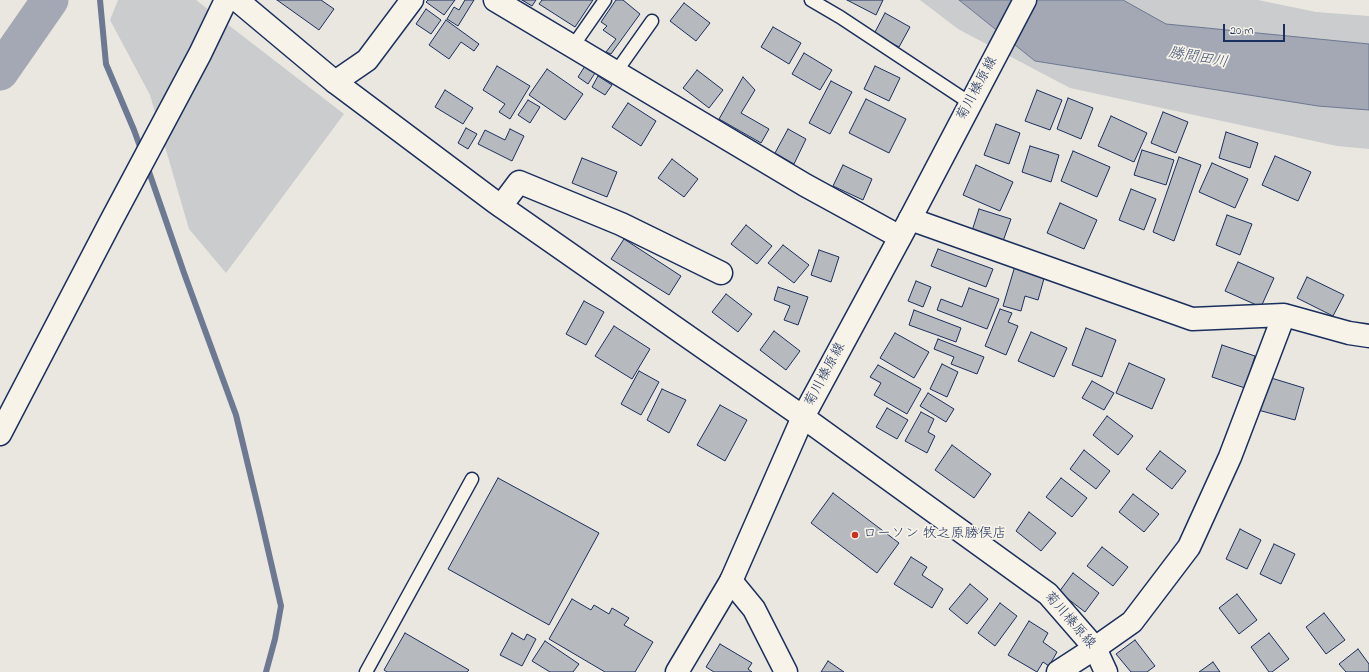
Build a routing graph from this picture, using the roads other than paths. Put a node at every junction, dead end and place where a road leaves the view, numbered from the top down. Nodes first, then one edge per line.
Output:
1 (226, 0) edge
2 (237, 0) edge
3 (412, 0) edge
4 (495, 0) edge
5 (605, 0) edge
6 (811, 0) edge
7 (1025, 0) edge
8 (652, 21) dead end
9 (573, 46) junction
10 (616, 72) junction
11 (335, 82) junction
12 (970, 103) junction
13 (501, 206) junction
14 (905, 228) junction
15 (721, 273) dead end
16 (1284, 315) junction
17 (1369, 336) edge
18 (803, 417) junction
19 (0, 434) edge
20 (472, 479) dead end
21 (731, 581) junction
22 (1095, 648) junction
23 (366, 672) edge
24 (677, 672) edge
25 (786, 672) edge
26 (1058, 672) edge
27 (1106, 672) edge

1 - 19 street
2 - 11 street
3 - 11 street
4 - 9 street
5 - 9 lane
6 - 12 lane
7 - 12 street, 菊川榛原線
8 - 10 lane
9 - 10 street
10 - 14 street
11 - 13 street
12 - 14 street, 菊川榛原線
13 - 15 street
13 - 18 street
14 - 16 street
14 - 18 street, 菊川榛原線
16 - 17 street
16 - 22 street
18 - 21 street
18 - 22 street, 菊川榛原線
20 - 23 lane
21 - 24 street
21 - 25 street
22 - 26 street
22 - 27 street, 菊川榛原線

